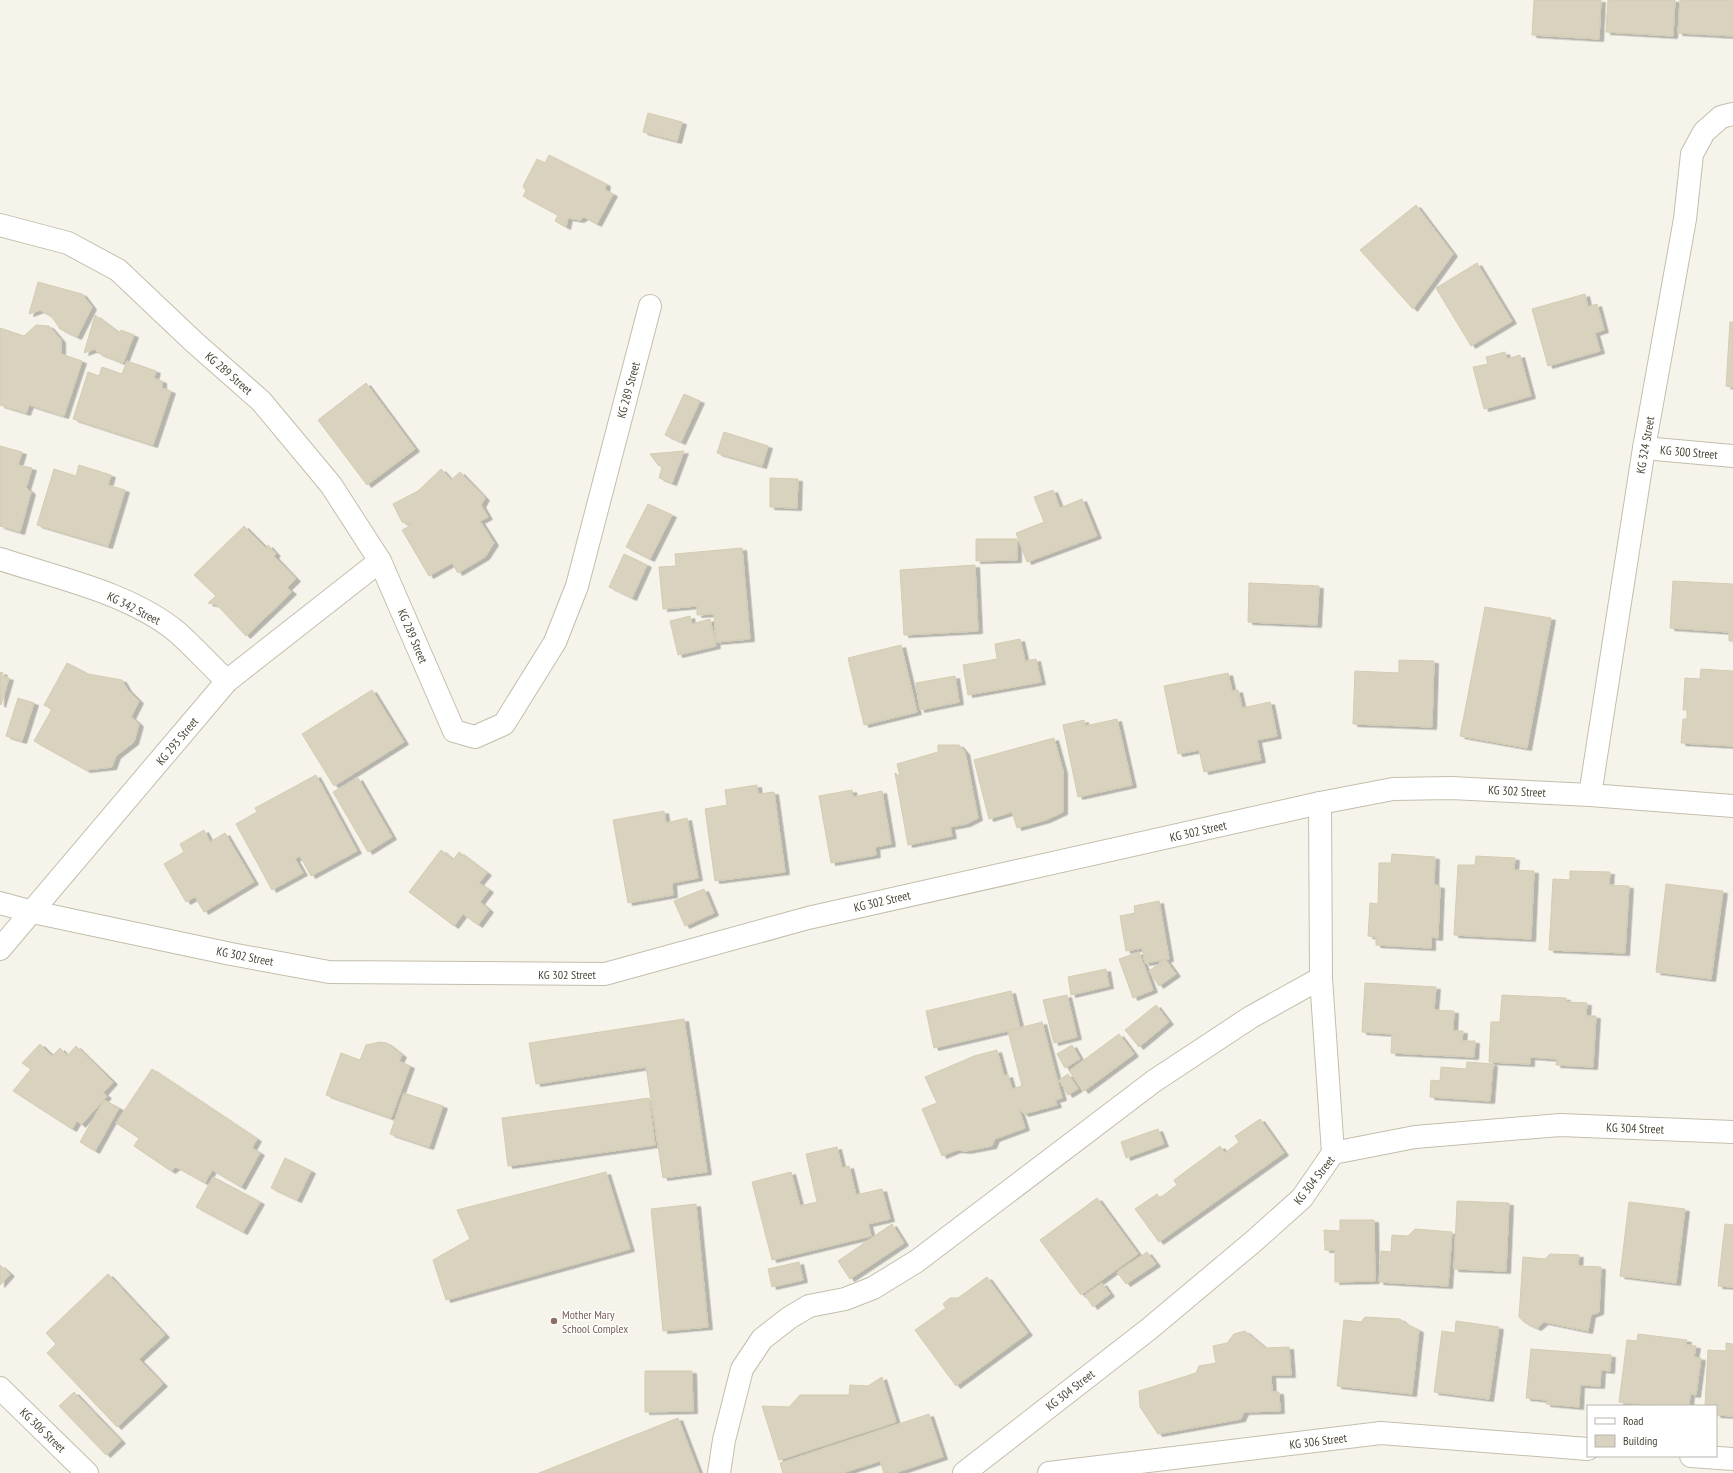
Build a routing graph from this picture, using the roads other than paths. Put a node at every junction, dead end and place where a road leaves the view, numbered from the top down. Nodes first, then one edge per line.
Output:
1 (1733, 114) edge
2 (0, 225) edge
3 (650, 306) dead end
4 (1644, 448) junction
5 (1733, 456) edge
6 (0, 559) edge
7 (380, 560) junction
8 (227, 681) junction
9 (1590, 795) junction
10 (1320, 803) junction
11 (1733, 806) edge
12 (0, 903) edge
13 (33, 912) junction
14 (0, 949) edge
15 (1322, 978) junction
16 (1733, 1132) edge
17 (1333, 1153) junction
18 (0, 1388) edge
19 (1587, 1449) edge
20 (1705, 1457) edge
21 (1733, 1459) edge
22 (87, 1473) edge
23 (719, 1473) edge
24 (964, 1473) edge
25 (1049, 1473) edge

1 - 4 street, KG 324 Street
2 - 7 street, KG 289 Street
3 - 7 street, KG 289 Street
4 - 5 street, KG 300 Street
4 - 9 street, KG 324 Street
6 - 8 street, KG 342 Street
7 - 8 street, KG 293 Street
8 - 13 street, KG 293 Street
9 - 10 street, KG 302 Street
9 - 11 street, KG 302 Street
10 - 13 street, KG 302 Street
10 - 15 street
12 - 13 street, KG 302 Street
13 - 14 street, KG 293 Street
15 - 17 street
15 - 23 street
16 - 17 street, KG 304 Street
17 - 24 street, KG 304 Street
18 - 22 street, KG 306 Street
19 - 25 street, KG 306 Street
20 - 21 street

